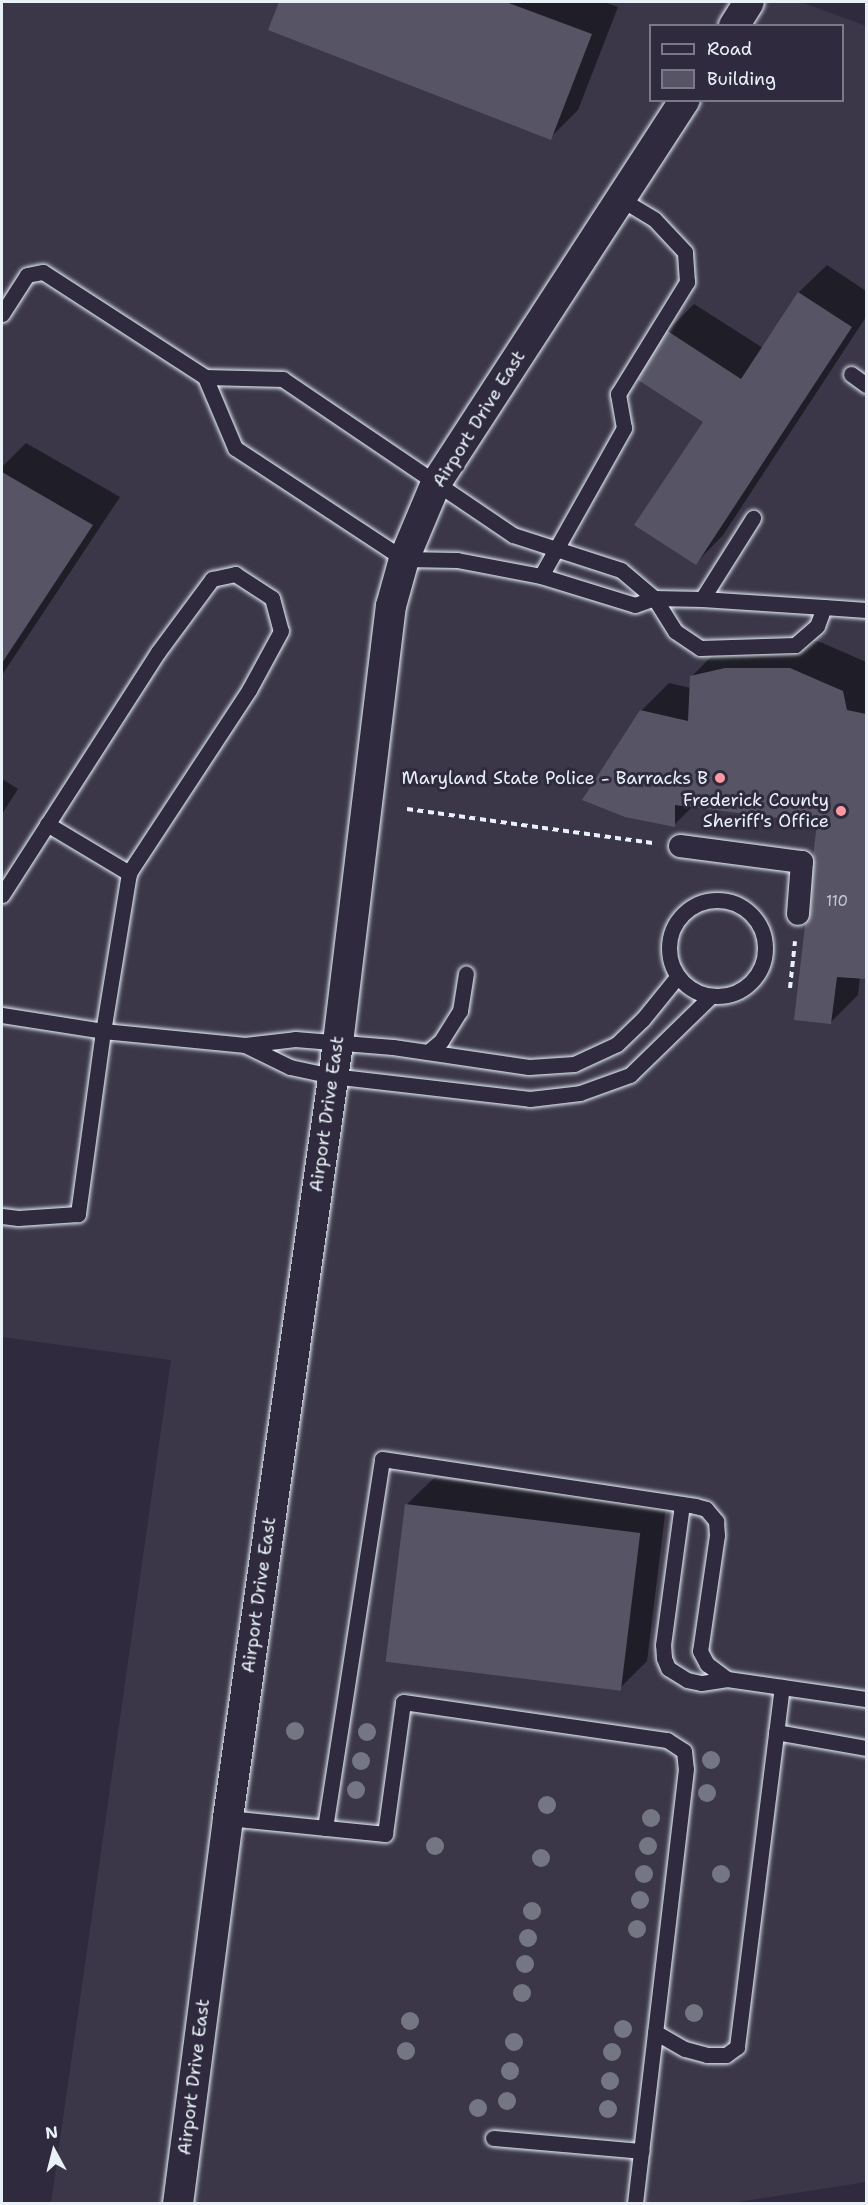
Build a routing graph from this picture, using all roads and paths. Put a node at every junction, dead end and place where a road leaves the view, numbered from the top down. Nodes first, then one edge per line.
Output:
1 (749, 2) edge
2 (735, 24) edge
3 (684, 102) edge
4 (621, 199) junction
5 (2, 314) edge
6 (851, 374) dead end
7 (205, 377) junction
8 (867, 385) edge
9 (436, 483) junction
10 (753, 518) dead end
11 (556, 549) junction
12 (404, 559) junction
13 (541, 576) junction
14 (654, 598) junction
15 (702, 599) junction
16 (824, 607) junction
17 (867, 610) edge
18 (407, 809) dead end
19 (47, 824) junction
20 (680, 846) joint
21 (129, 873) junction
22 (2, 895) edge
23 (798, 914) joint
24 (466, 973) dead end
25 (678, 976) junction
26 (790, 988) dead end
27 (711, 996) junction
28 (2, 1015) edge
29 (103, 1031) junction
30 (338, 1043) junction
31 (245, 1045) junction
32 (428, 1052) junction
33 (332, 1076) junction
34 (2, 1216) edge
35 (682, 1504) junction
36 (727, 1679) junction
37 (782, 1687) junction
38 (867, 1699) edge
39 (776, 1732) junction
40 (867, 1748) edge
41 (228, 1818) junction
42 (325, 1828) junction
43 (655, 2032) junction
44 (493, 2138) dead end
45 (641, 2151) junction
46 (178, 2204) edge
47 (635, 2204) edge

1 - 2 street
3 - 4 street, Airport Drive East
4 - 9 street, Airport Drive East
4 - 11 lane
5 - 7 lane
6 - 8 lane
7 - 9 lane
7 - 12 lane
9 - 11 lane
9 - 12 street, Airport Drive East
10 - 15 lane
11 - 13 lane
11 - 14 lane
12 - 13 lane
12 - 30 street, Airport Drive East
13 - 14 lane
14 - 15 lane
14 - 16 lane
15 - 16 lane
16 - 17 lane
18 - 20 path
19 - 21 lane
19 - 21 lane
19 - 22 lane
20 - 23 street
21 - 29 lane
23 - 26 path
24 - 32 lane
25 - 27 lane
25 - 27 lane
25 - 32 lane
27 - 33 lane
28 - 29 lane
29 - 31 lane
29 - 34 lane
30 - 31 lane
30 - 32 lane
30 - 33 street, Airport Drive East
31 - 33 lane
33 - 41 street, Airport Drive East
35 - 36 lane
35 - 36 lane
35 - 42 lane
36 - 37 lane
37 - 38 lane
37 - 39 lane
39 - 40 lane
39 - 43 lane
41 - 42 lane
41 - 46 street, Airport Drive East
42 - 43 lane
43 - 45 lane
44 - 45 lane
45 - 47 lane

